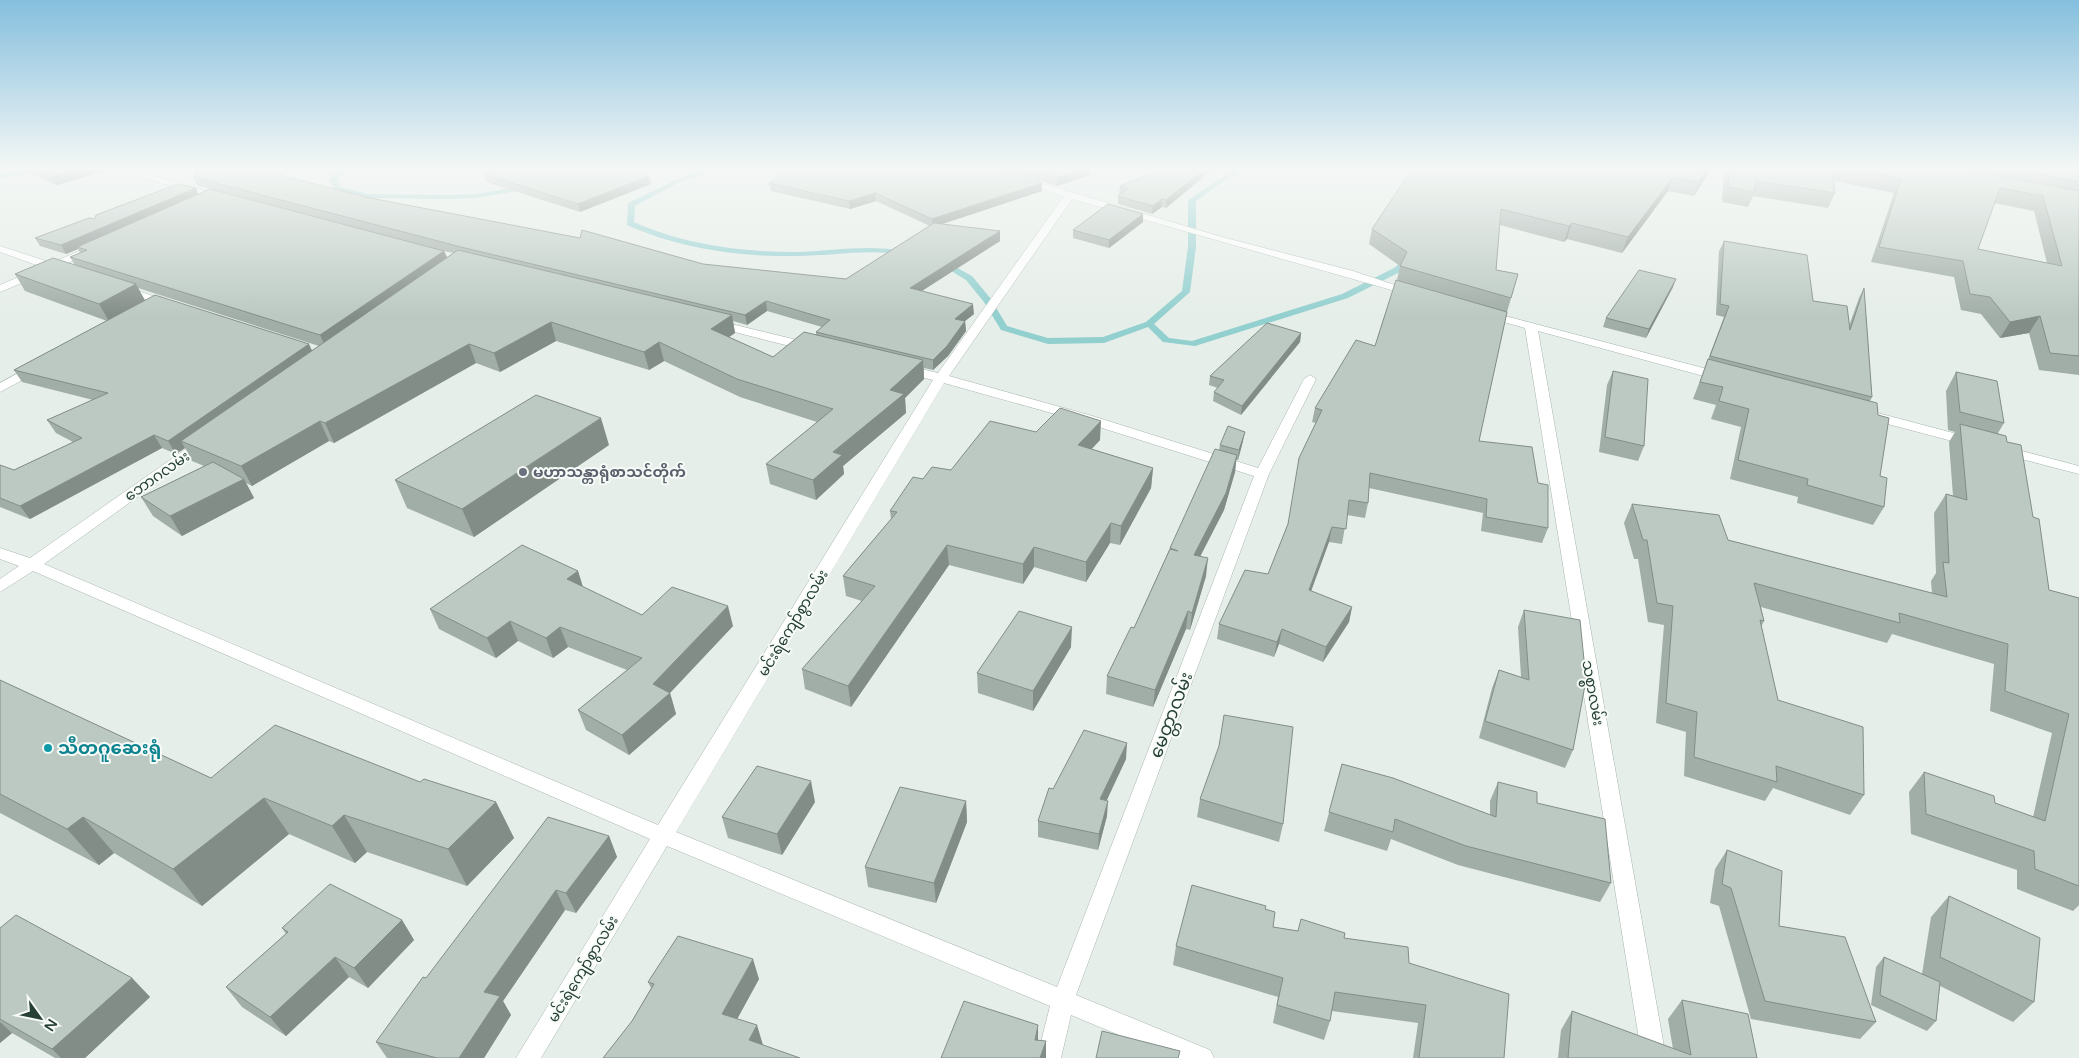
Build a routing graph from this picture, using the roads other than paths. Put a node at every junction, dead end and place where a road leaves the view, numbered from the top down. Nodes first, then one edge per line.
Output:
1 (1053, 218) edge
2 (1151, 218) edge
3 (97, 247) edge
4 (0, 249) edge
5 (52, 267) junction
6 (70, 272) edge
7 (114, 287) edge
8 (0, 290) edge
9 (1423, 295) edge
10 (159, 301) junction
11 (178, 307) edge
12 (142, 310) edge
13 (1477, 311) edge
14 (707, 322) edge
15 (1531, 327) junction
16 (820, 349) edge
17 (50, 360) edge
18 (895, 367) edge
19 (942, 378) junction
20 (1310, 379) dead end
21 (1733, 380) edge
22 (0, 388) edge
23 (1858, 412) edge
24 (216, 434) edge
25 (2079, 470) edge
26 (1262, 474) junction
27 (0, 553) edge
28 (32, 565) junction
29 (0, 586) edge
30 (664, 836) junction
31 (1063, 1001) junction
32 (528, 1058) edge
33 (1049, 1058) edge
34 (1202, 1058) edge
35 (1654, 1058) edge

1 - 19 street, မင်းရဲကျော်စွာလမ်း
2 - 9 street
3 - 5 street
4 - 5 street
5 - 6 street
5 - 8 street
7 - 10 street
10 - 11 street
10 - 12 street
13 - 15 street
14 - 16 street
15 - 21 street
15 - 35 street, သစ္စာလမ်း
17 - 22 street
18 - 19 street
19 - 26 street
19 - 30 street, မင်းရဲကျော်စွာလမ်း
20 - 26 street, မေတ္တာလမ်း
23 - 25 street
24 - 28 street, ဘောဂလမ်း
26 - 31 street, မေတ္တာလမ်း
27 - 28 street
28 - 29 street, ဘောဂလမ်း
28 - 30 street
30 - 31 street
30 - 32 street, မင်းရဲကျော်စွာလမ်း
31 - 33 street, မေတ္တာလမ်း
31 - 34 street

